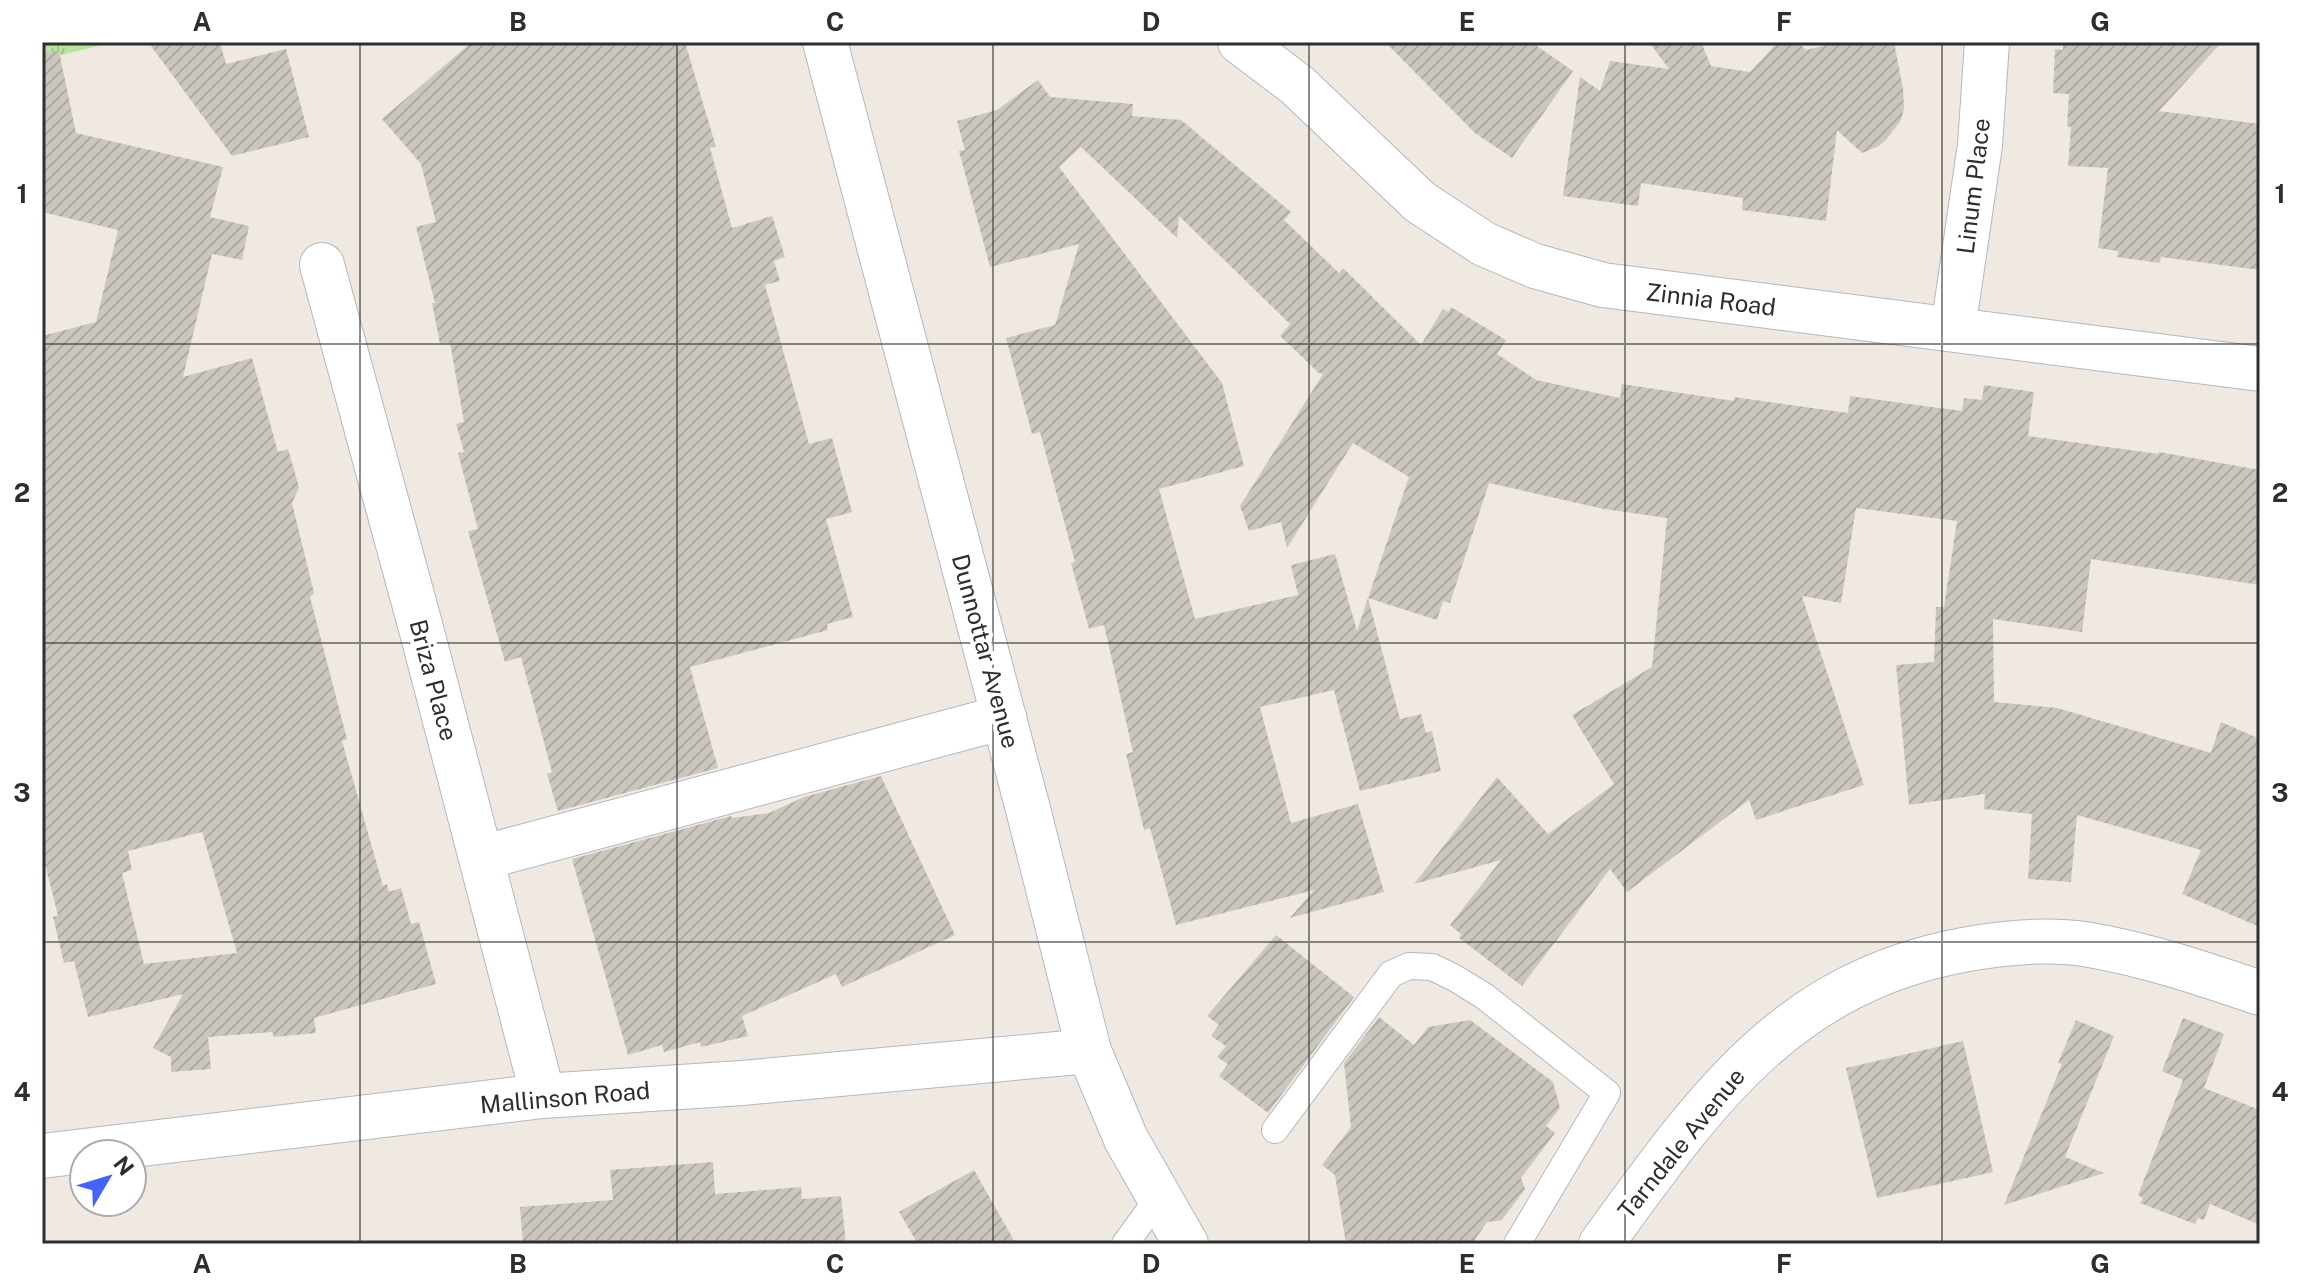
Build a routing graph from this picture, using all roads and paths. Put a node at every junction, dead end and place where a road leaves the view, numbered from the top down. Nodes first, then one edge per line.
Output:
1 (1240, 42) edge
2 (1987, 42) edge
3 (834, 44) edge
4 (322, 265) dead end
5 (1953, 329) junction
6 (2260, 369) edge
7 (1004, 717) junction
8 (481, 858) junction
9 (2260, 993) edge
10 (1089, 1051) junction
11 (543, 1096) junction
12 (1275, 1130) dead end
13 (42, 1156) edge
14 (1159, 1197) junction
15 (1125, 1244) edge
16 (1186, 1244) edge
17 (1517, 1244) edge
18 (1601, 1244) edge

1 - 5 street, Zinnia Road
2 - 5 street, Linum Place
3 - 7 street, Dunnottar Avenue
4 - 8 street, Briza Place
5 - 6 street, Zinnia Road
7 - 8 street
7 - 10 street, Dunnottar Avenue
8 - 11 street, Briza Place
9 - 18 street, Tarndale Avenue
10 - 11 street, Mallinson Road
10 - 14 street, Dunnottar Avenue
11 - 13 street, Mallinson Road
12 - 17 lane
14 - 15 lane
14 - 16 street, Dunnottar Avenue

